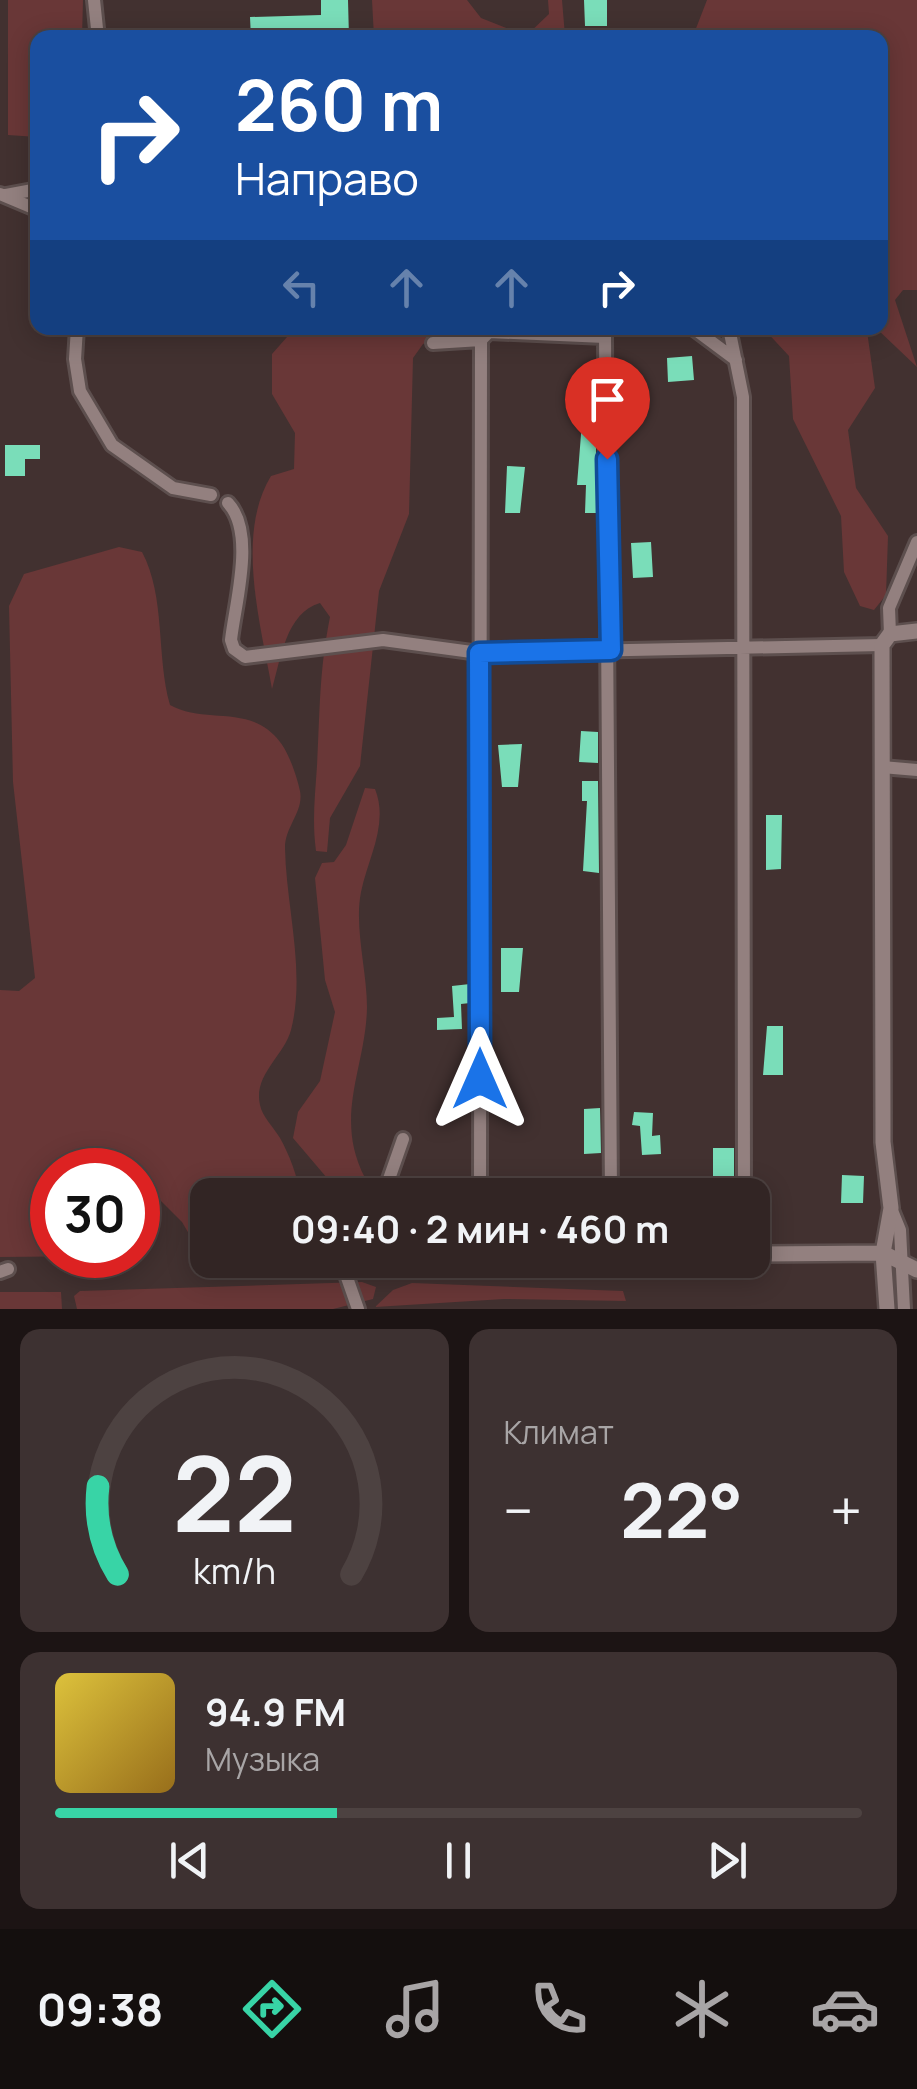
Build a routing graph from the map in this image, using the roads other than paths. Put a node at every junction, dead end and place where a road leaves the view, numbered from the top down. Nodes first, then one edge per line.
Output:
1 (94, 0) edge
2 (97, 30) edge
3 (30, 190) edge
4 (2, 195) edge
5 (30, 207) edge
6 (77, 335) edge
7 (486, 335) edge
8 (605, 335) edge
9 (702, 335) edge
10 (731, 335) edge
11 (481, 340) junction
12 (433, 343) dead end
13 (736, 360) junction
14 (211, 495) dead end
15 (228, 503) dead end
16 (917, 542) edge
17 (917, 631) edge
18 (886, 640) junction
19 (742, 649) junction
20 (611, 650) junction
21 (479, 653) junction
22 (882, 767) junction
23 (917, 770) edge
24 (403, 1139) dead end
25 (390, 1178) edge
26 (480, 1178) edge
27 (611, 1178) edge
28 (744, 1178) edge
29 (891, 1208) junction
30 (883, 1253) junction
31 (770, 1254) edge
32 (900, 1260) junction
33 (917, 1270) edge
34 (347, 1278) edge
35 (358, 1309) edge
36 (887, 1309) edge
37 (904, 1309) edge

1 - 2 street
3 - 4 street
4 - 5 street
6 - 14 street
7 - 11 street
8 - 20 street
9 - 13 street
10 - 13 street
11 - 12 street
11 - 21 street
13 - 19 street
15 - 21 street
16 - 18 street
17 - 18 street
18 - 19 street
18 - 22 street
19 - 20 street
19 - 28 street
20 - 21 street
20 - 27 street
21 - 26 street
22 - 23 street
22 - 29 street
24 - 25 street
29 - 30 street
29 - 32 street
30 - 31 street
30 - 32 street
30 - 36 street
32 - 33 street
32 - 37 street
34 - 35 street

